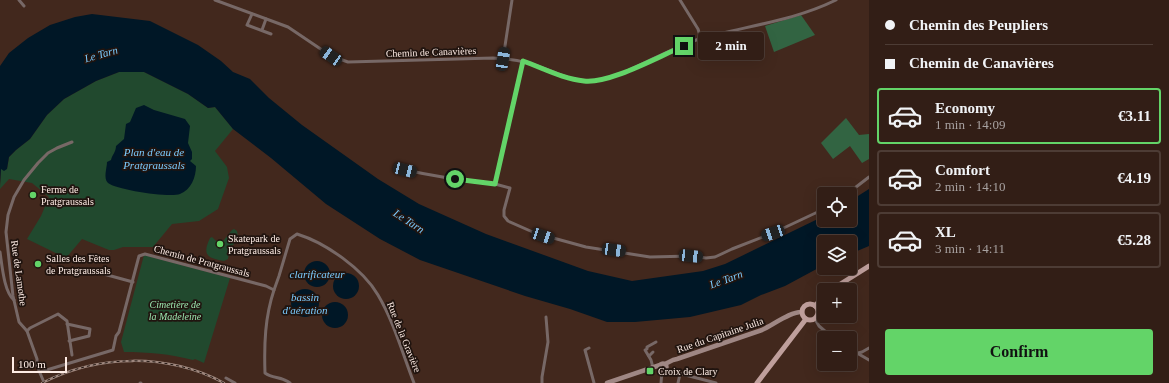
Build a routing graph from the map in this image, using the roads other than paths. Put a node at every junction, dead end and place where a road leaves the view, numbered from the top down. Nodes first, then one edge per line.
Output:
1 (19, 0) edge
2 (214, 0) edge
3 (512, 0) edge
4 (680, 0) edge
5 (836, 0) edge
6 (24, 6) dead end
7 (252, 14) junction
8 (266, 19) junction
9 (262, 30) junction
10 (271, 34) dead end
11 (701, 39) junction
12 (503, 59) junction
13 (523, 61) junction
14 (72, 142) dead end
15 (396, 168) dead end
16 (869, 177) edge
17 (495, 184) junction
18 (856, 187) edge
19 (817, 212) edge
20 (0, 252) edge
21 (869, 266) edge
22 (100, 273) dead end
23 (132, 282) junction
24 (842, 283) edge
25 (274, 290) junction
26 (14, 300) junction
27 (815, 306) joint
28 (802, 312) junction
29 (546, 317) dead end
30 (806, 319) junction
31 (815, 319) junction
32 (67, 324) junction
33 (27, 331) junction
34 (825, 331) edge
35 (69, 341) junction
36 (656, 342) dead end
37 (590, 348) dead end
38 (869, 348) edge
39 (654, 352) dead end
40 (858, 352) joint
41 (72, 355) dead end
42 (649, 356) junction
43 (869, 360) edge
44 (663, 367) junction
45 (653, 368) junction
46 (40, 372) junction
47 (680, 374) junction
48 (226, 378) dead end
49 (43, 380) dead end
50 (235, 383) edge
51 (290, 383) edge
52 (414, 383) edge
53 (542, 383) edge
54 (594, 383) edge
55 (607, 383) edge
56 (661, 383) edge
57 (678, 383) edge
58 (716, 383) edge
59 (757, 383) edge

1 - 6 street
2 - 7 street, Chemin de Canavières
3 - 12 street
4 - 11 street
5 - 11 street, Chemin de Canavières
7 - 8 street, Chemin de Canavières
7 - 9 street
8 - 9 street
8 - 12 street, Chemin de Canavières
9 - 10 street
11 - 13 street, Chemin de Canavières
12 - 13 street, Chemin de Canavières
13 - 17 street
14 - 26 street, Rue de Lamothe
15 - 17 street
16 - 18 street
17 - 19 street
20 - 26 street
21 - 24 main road
22 - 23 street
23 - 25 street, Chemin de Pratgraussals
23 - 46 street, Chemin de Pratgraussals
25 - 51 street
25 - 52 street, Rue de la Gravière
26 - 33 street, Rue de Lamothe
27 - 28 main road
27 - 31 main road
28 - 30 main road
28 - 44 street, Rue du Capitaine Julia
29 - 53 street
30 - 31 main road
30 - 59 main road
31 - 34 street
32 - 33 street
32 - 35 street
32 - 35 street
33 - 46 street, Rue de Lamothe
35 - 41 street
36 - 42 street
37 - 54 street
38 - 40 street
39 - 42 street
40 - 43 street
42 - 45 street
44 - 45 street, Rue du Capitaine Julia
44 - 47 street
44 - 56 street
45 - 55 street, Rue du Capitaine Julia
46 - 49 street, Rue de Lamothe
47 - 57 street
47 - 58 street
48 - 50 street

